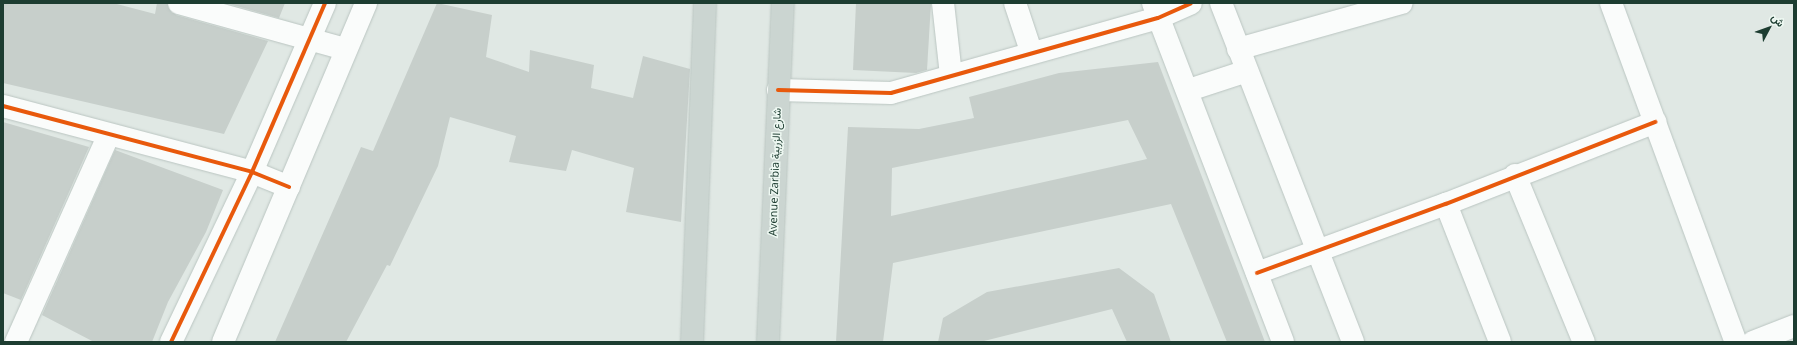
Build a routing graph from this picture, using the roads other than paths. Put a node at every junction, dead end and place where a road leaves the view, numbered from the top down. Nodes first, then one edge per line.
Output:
1 (179, 3) edge
2 (325, 3) edge
3 (366, 3) edge
4 (705, 3) edge
5 (783, 3) edge
6 (943, 3) edge
7 (1015, 3) edge
8 (1191, 3) edge
9 (1222, 3) edge
10 (1402, 3) edge
11 (1612, 3) edge
12 (1155, 11) edge
13 (309, 38) junction
14 (345, 49) junction
15 (1238, 49) junction
16 (1031, 51) junction
17 (1247, 71) junction
18 (951, 75) junction
19 (778, 90) junction
20 (1189, 90) junction
21 (3, 106) edge
22 (1655, 122) junction
23 (108, 136) junction
24 (252, 172) junction
25 (1515, 175) junction
26 (288, 187) junction
27 (1446, 204) junction
28 (1320, 251) junction
29 (1256, 272) junction
30 (1794, 326) edge
31 (16, 342) edge
32 (171, 342) edge
33 (223, 342) edge
34 (692, 342) edge
35 (768, 342) edge
36 (1282, 342) edge
37 (1353, 342) edge
38 (1500, 342) edge
39 (1584, 342) edge
40 (1736, 342) edge
41 (1752, 342) edge

1 - 13 street
2 - 13 street
3 - 14 street
4 - 34 main road
5 - 19 main road, Avenue Zarbia شارع الزربية
6 - 18 street
7 - 16 street
8 - 12 street
9 - 15 street
10 - 15 street
11 - 22 street
12 - 16 street
12 - 20 street
13 - 14 street
13 - 24 street
14 - 26 street
15 - 17 street
16 - 18 street
17 - 20 street
17 - 28 street
18 - 19 street
19 - 35 main road, Avenue Zarbia شارع الزربية
20 - 29 street
21 - 23 street
22 - 25 street
22 - 40 street
23 - 24 street
23 - 31 street
24 - 26 street
24 - 32 street
25 - 27 street
25 - 39 street
26 - 33 street
27 - 28 street
27 - 38 street
28 - 29 street
28 - 37 street
29 - 36 street
30 - 41 street

